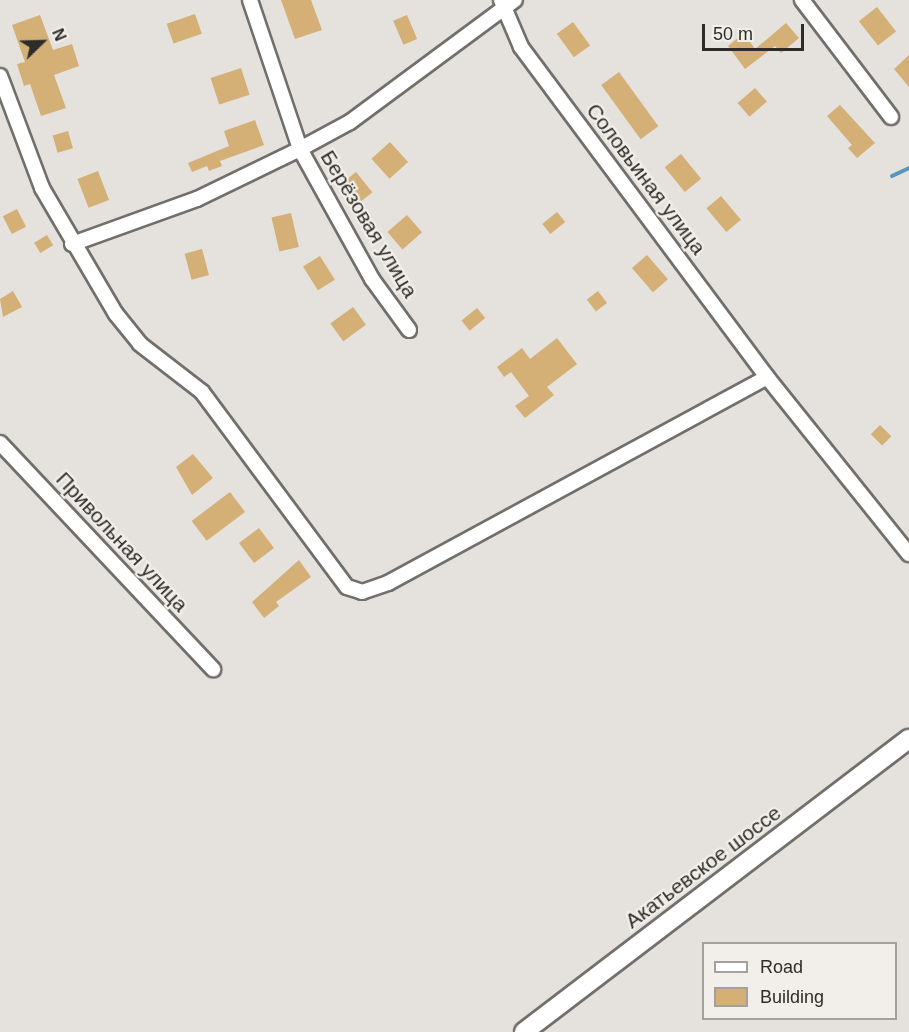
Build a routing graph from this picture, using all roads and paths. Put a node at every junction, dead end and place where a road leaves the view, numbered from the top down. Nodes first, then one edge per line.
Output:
1 (250, 0) edge
2 (802, 0) edge
3 (507, 3) edge
4 (0, 76) edge
5 (891, 117) dead end
6 (300, 149) junction
7 (72, 244) junction
8 (409, 330) dead end
9 (767, 377) junction
10 (0, 443) edge
11 (909, 554) edge
12 (213, 669) dead end
13 (909, 739) edge
14 (524, 1032) edge

1 - 6 street, Берёзовая улица
2 - 5 street
3 - 6 street
3 - 9 street, Соловьиная улица
4 - 7 street
6 - 7 street
6 - 8 street, Берёзовая улица
7 - 9 street
9 - 11 street, Соловьиная улица
10 - 12 street, Привольная улица
13 - 14 street, Акатьевское шоссе

